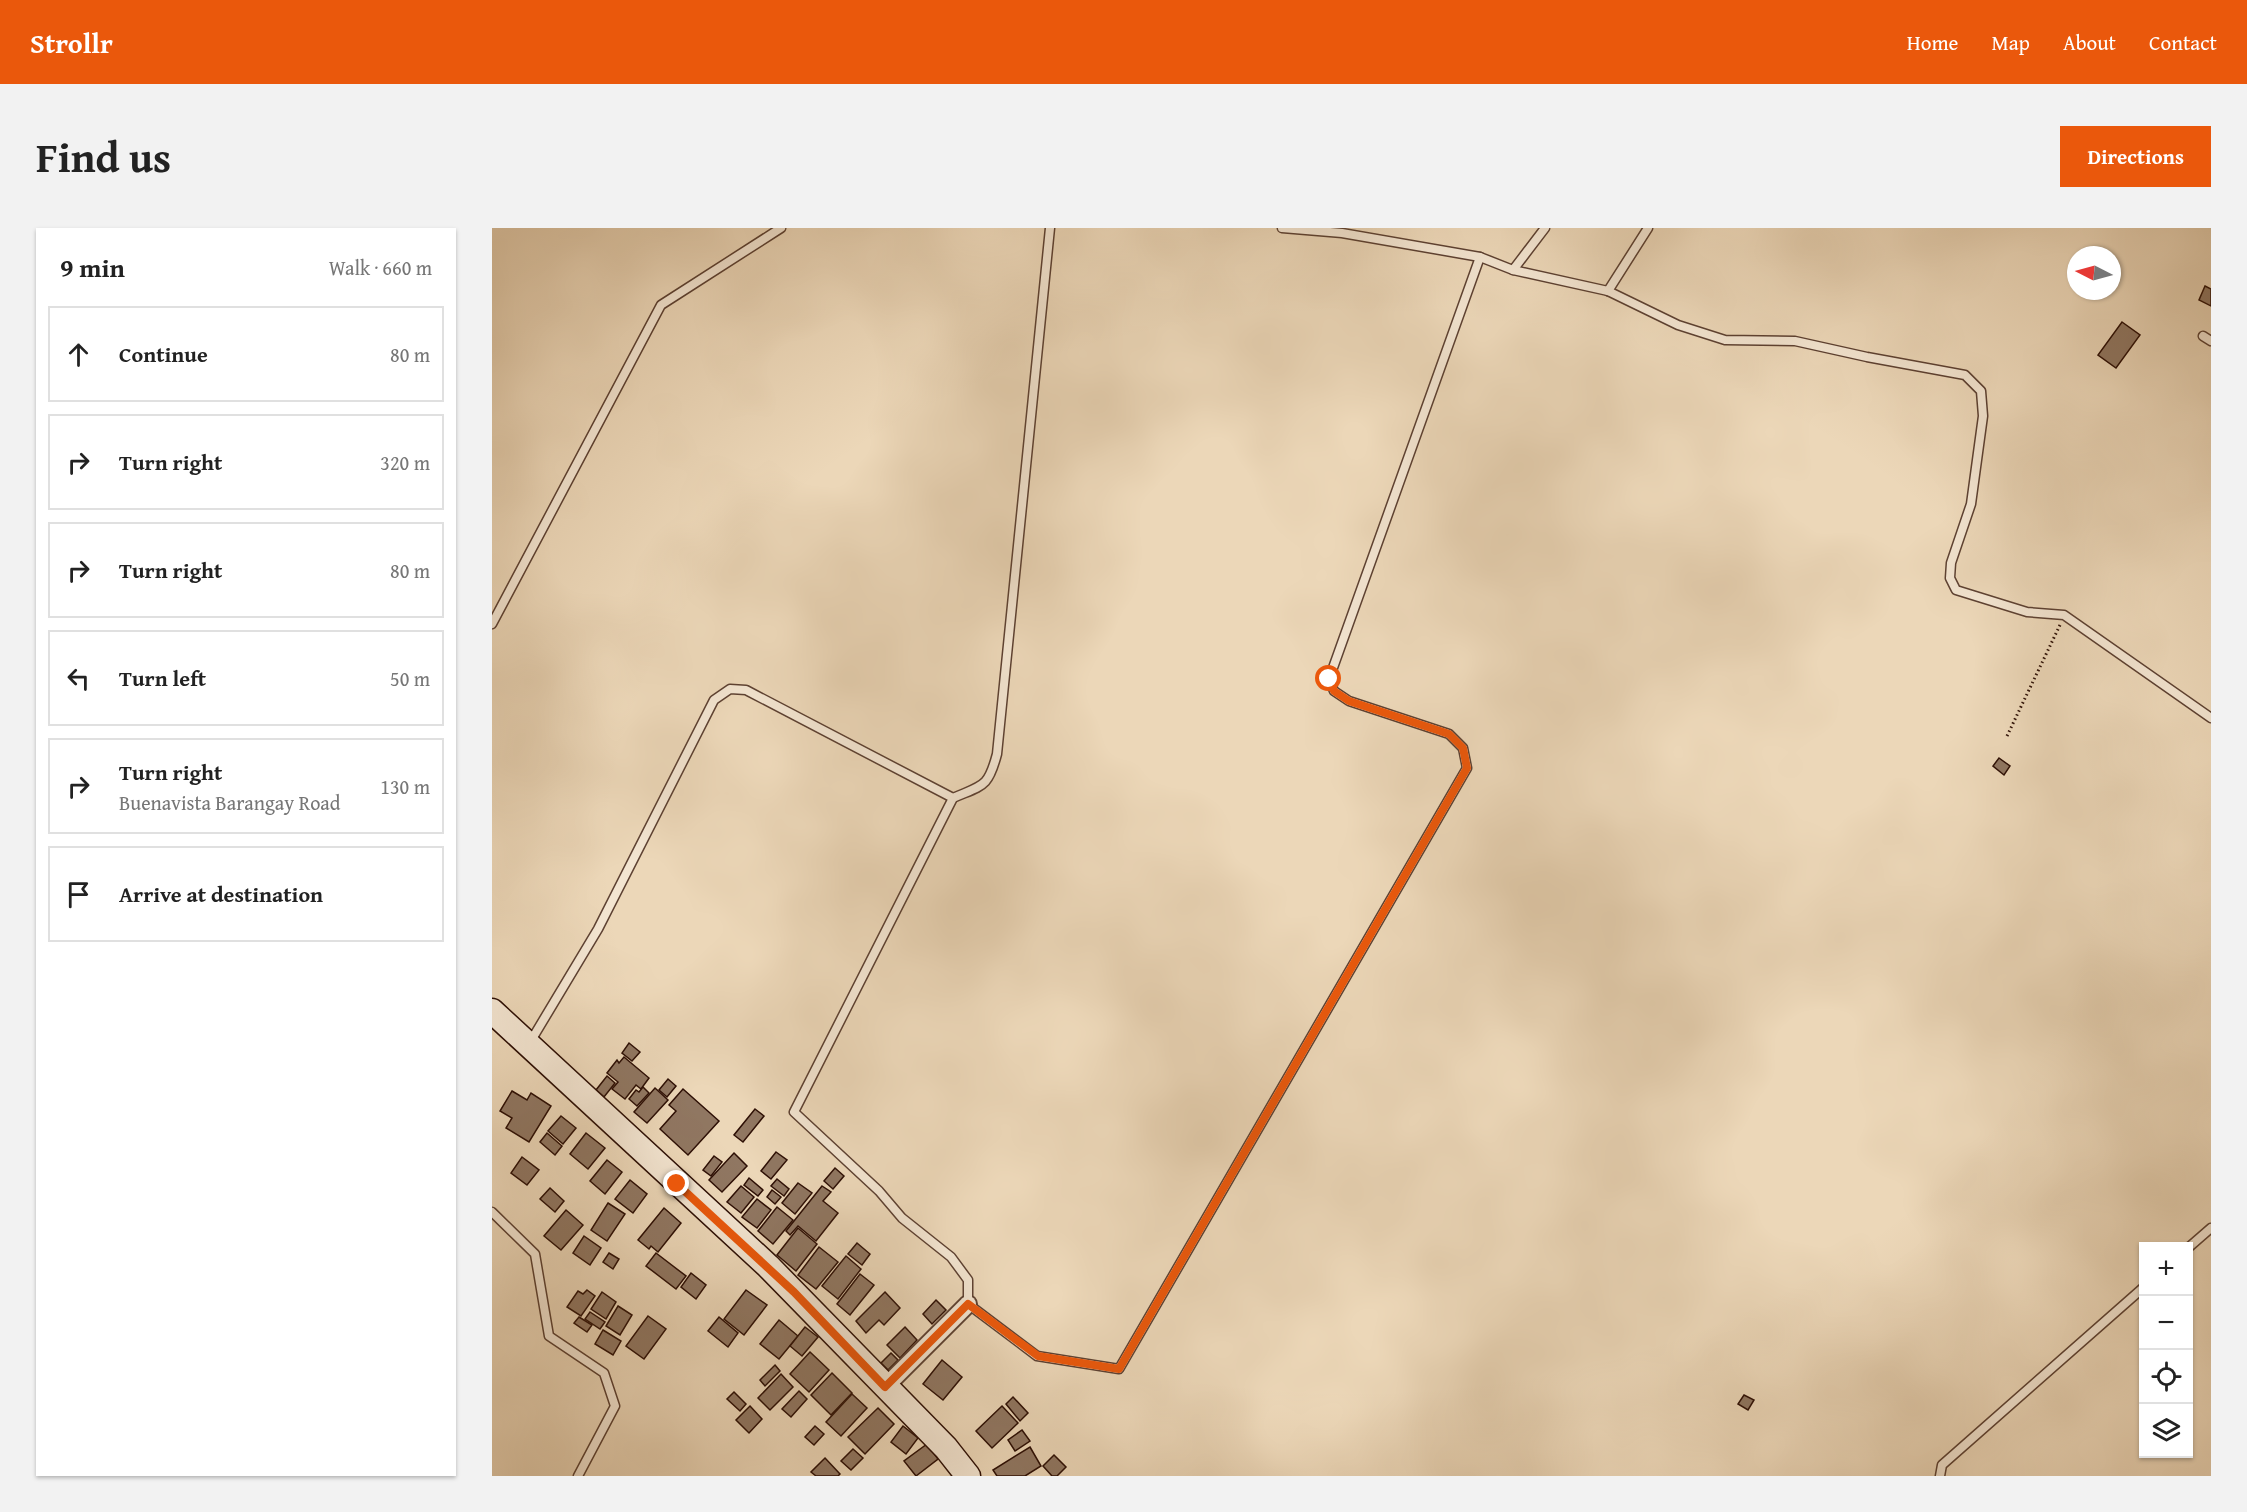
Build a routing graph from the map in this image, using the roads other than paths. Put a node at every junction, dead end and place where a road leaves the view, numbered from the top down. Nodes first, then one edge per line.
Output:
1 (781, 228) edge
2 (1050, 228) edge
3 (1282, 228) edge
4 (1545, 228) edge
5 (1648, 228) edge
6 (1480, 257) junction
7 (1514, 270) junction
8 (1608, 291) junction
9 (492, 624) edge
10 (2211, 717) edge
11 (953, 798) junction
12 (492, 1011) edge
13 (528, 1044) junction
14 (492, 1212) edge
15 (2211, 1228) edge
16 (2193, 1244) edge
17 (2139, 1291) edge
18 (968, 1304) junction
19 (885, 1387) junction
20 (578, 1476) edge
21 (968, 1476) edge
22 (1940, 1476) edge

1 - 9 lane
2 - 11 lane
3 - 6 lane
4 - 7 lane
5 - 8 lane
6 - 7 lane
6 - 18 lane
7 - 8 lane
8 - 10 lane
11 - 13 lane
11 - 18 lane
12 - 13 street
13 - 19 street
14 - 20 lane
15 - 16 lane
17 - 22 lane
18 - 19 street
19 - 21 street

